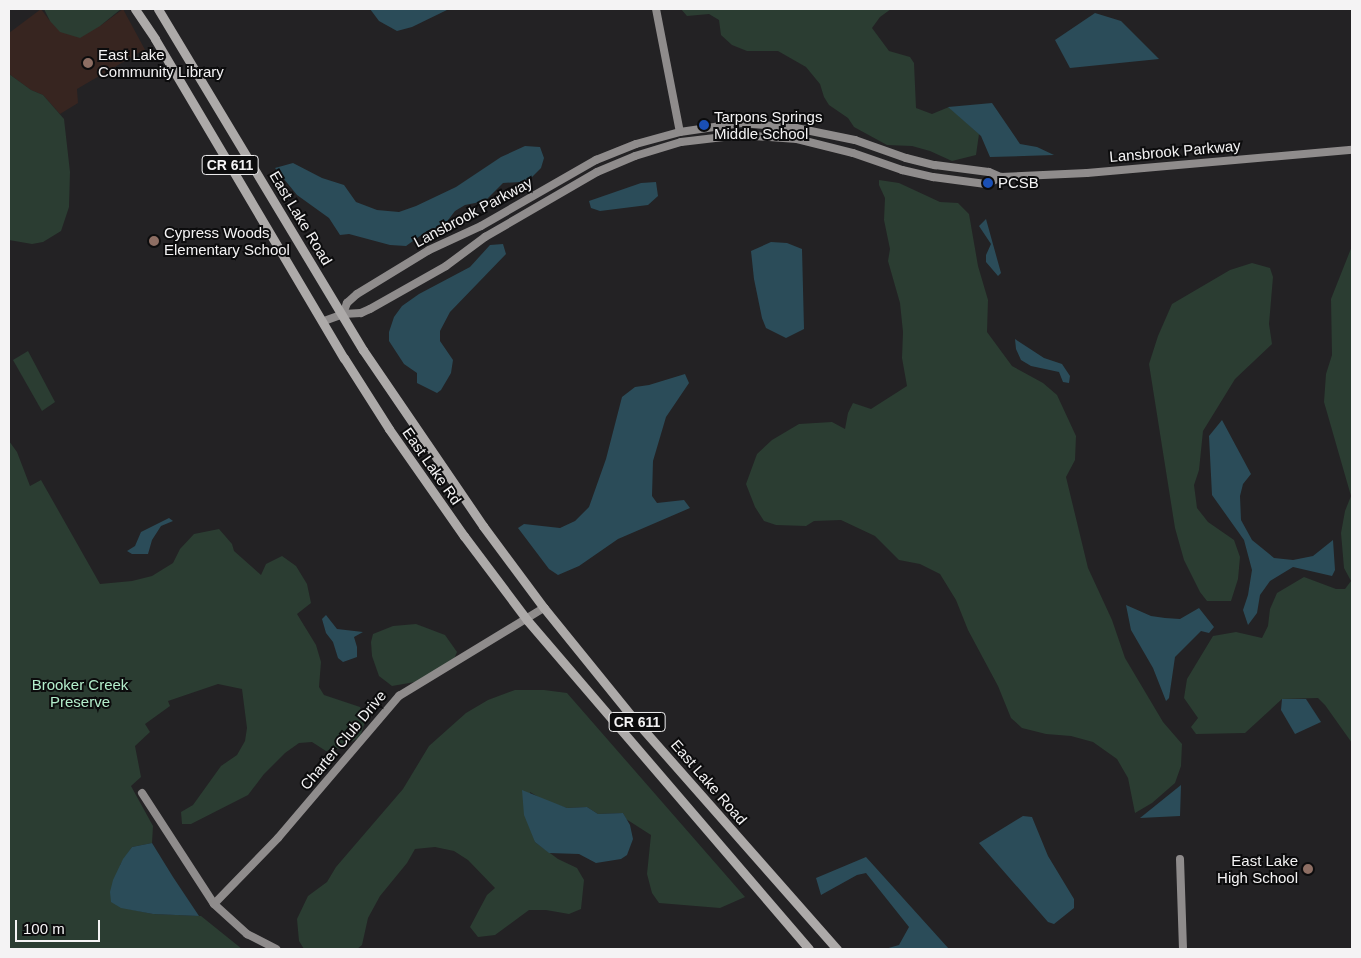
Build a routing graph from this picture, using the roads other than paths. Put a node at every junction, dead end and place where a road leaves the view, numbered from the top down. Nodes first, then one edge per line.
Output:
1 (135, 9) edge
2 (158, 9) edge
3 (656, 9) edge
4 (680, 132) junction
5 (1352, 150) edge
6 (1001, 177) junction
7 (343, 314) junction
8 (324, 322) junction
9 (544, 608) junction
10 (526, 620) junction
11 (142, 793) dead end
12 (1180, 859) dead end
13 (214, 904) junction
14 (276, 949) edge
15 (809, 949) edge
16 (837, 949) edge
17 (1183, 949) edge

1 - 8 main road, CR 611
2 - 7 main road, East Lake Road / CR 611
3 - 4 street
4 - 6 street, Lansbrook Parkway
4 - 7 street, Lansbrook Parkway
5 - 6 street, Lansbrook Parkway
6 - 7 street, Lansbrook Parkway
7 - 8 street
7 - 9 main road, East Lake Rd / CR 611
8 - 10 main road, East Lake Rd / CR 611
9 - 10 street, Charter Club Drive
9 - 16 main road, East Lake Road / CR 611
10 - 13 street, Charter Club Drive
10 - 15 main road, CR 611
11 - 13 street
12 - 17 street
13 - 14 street

